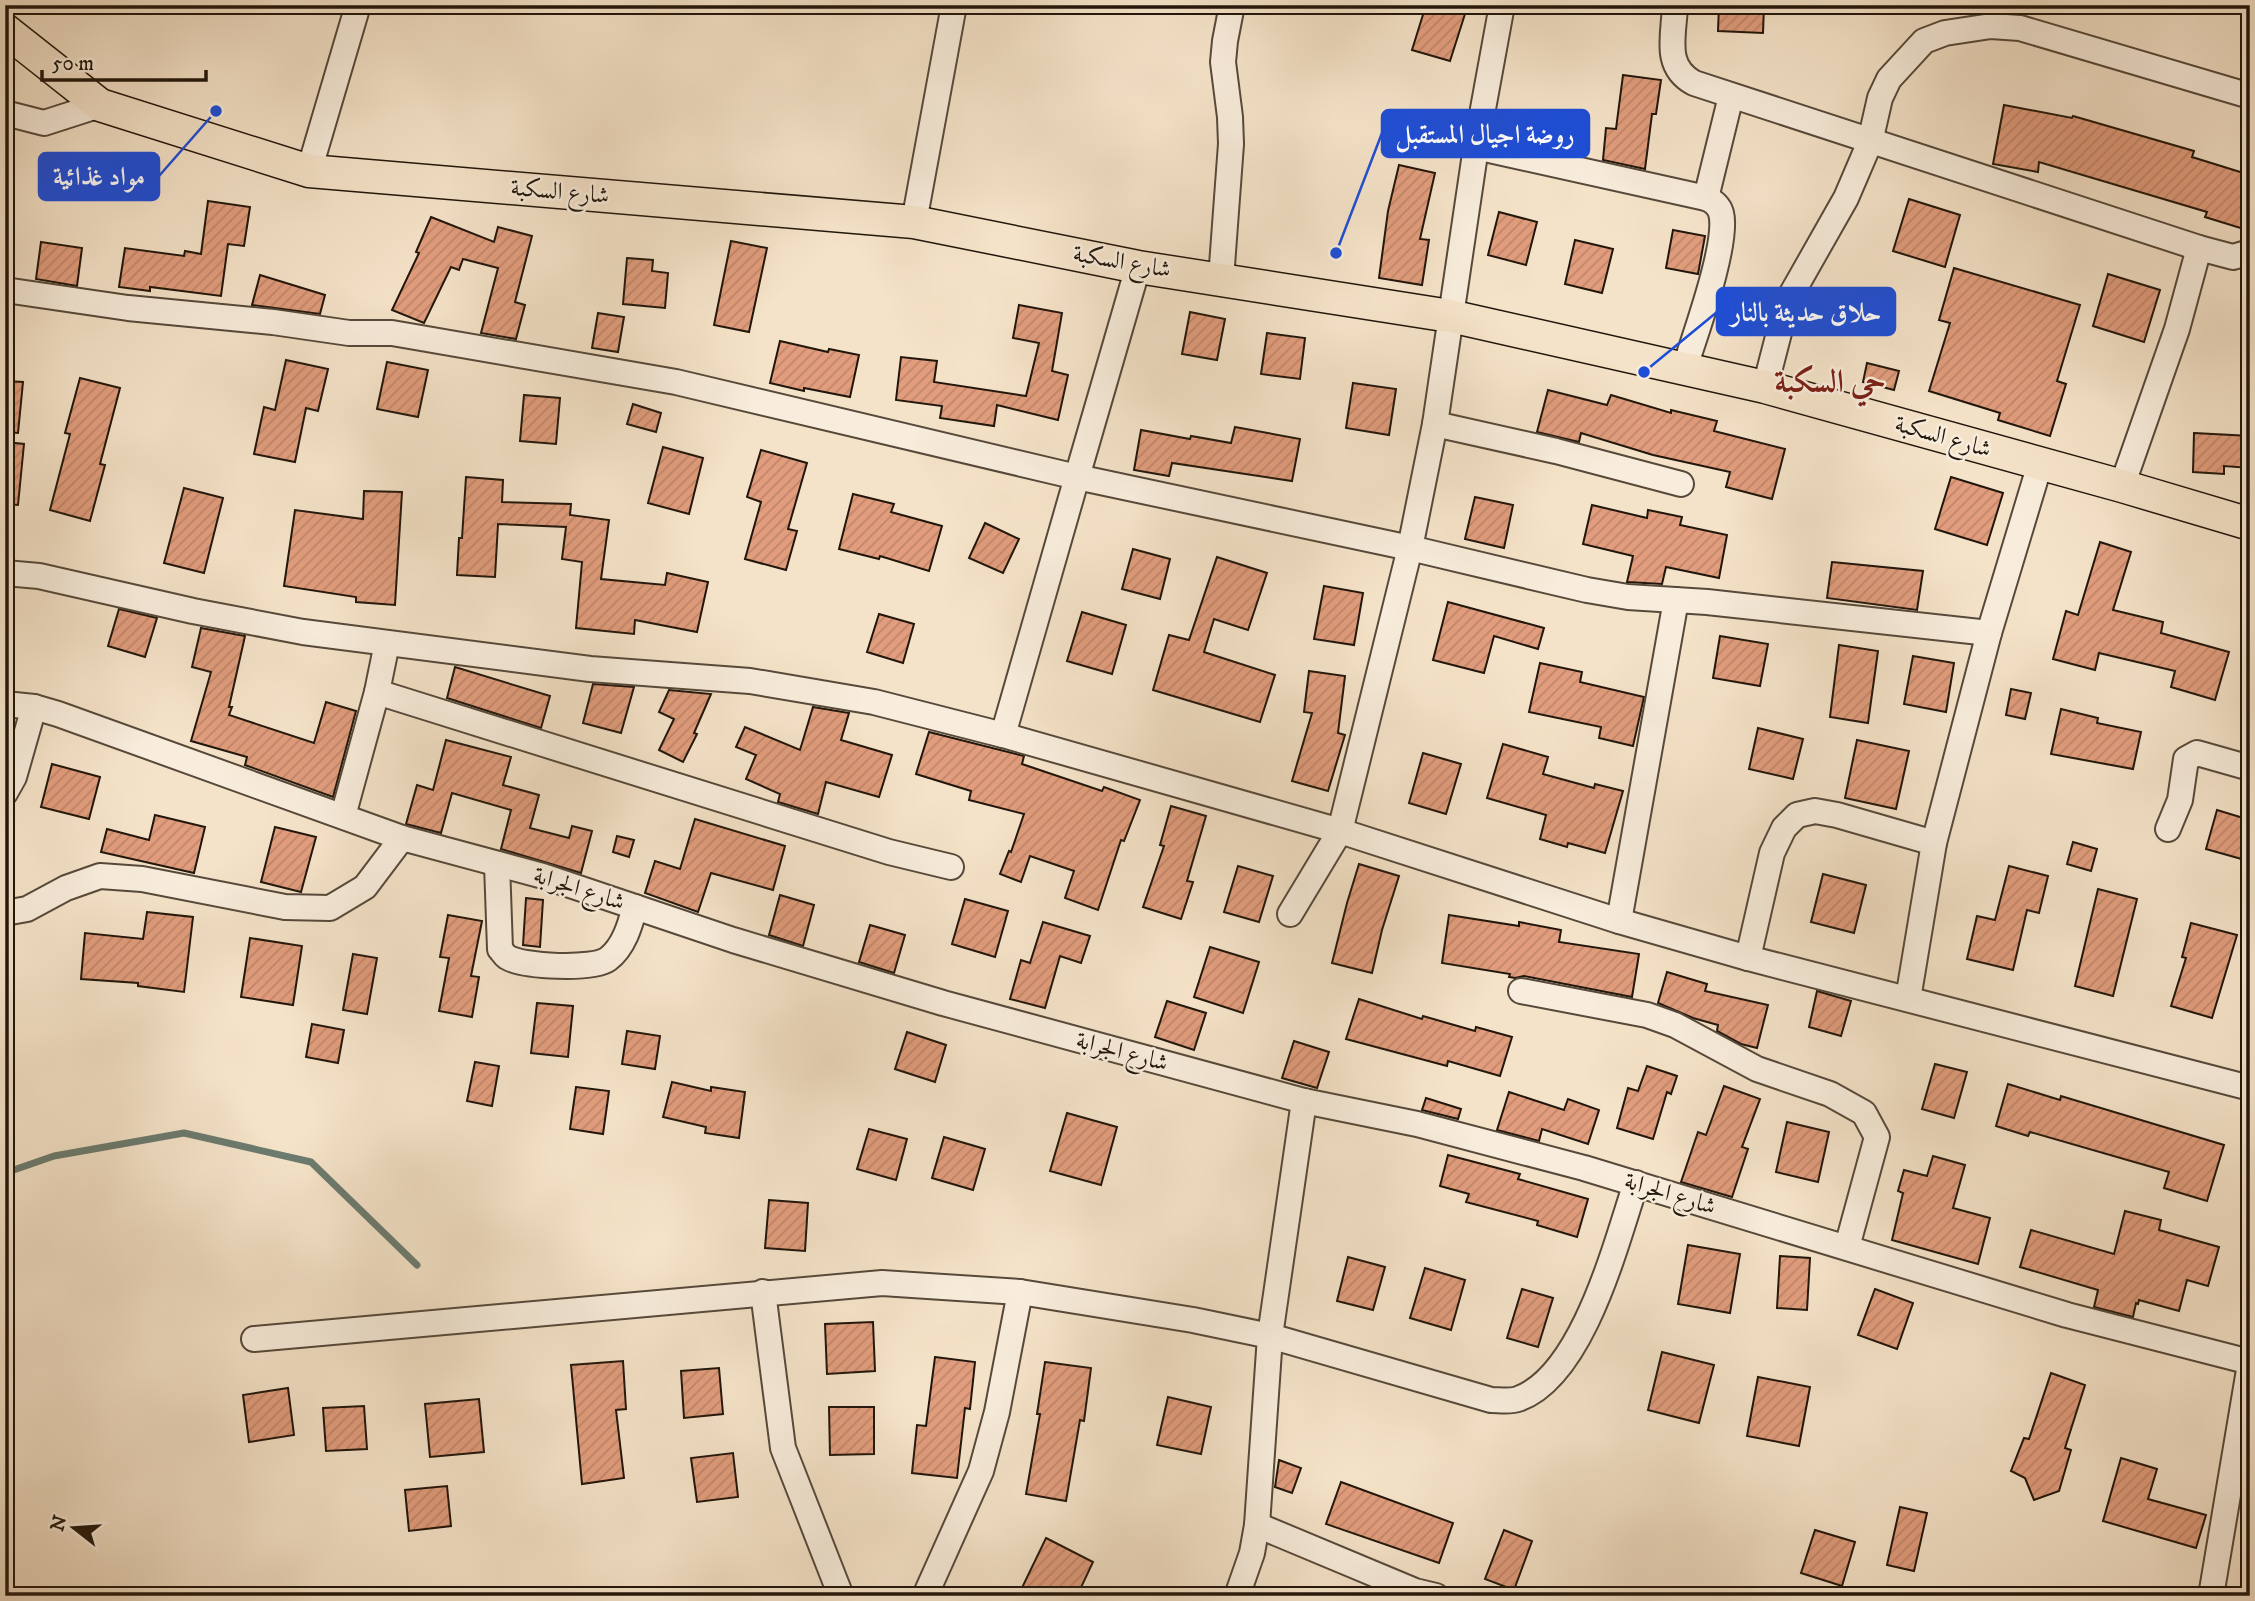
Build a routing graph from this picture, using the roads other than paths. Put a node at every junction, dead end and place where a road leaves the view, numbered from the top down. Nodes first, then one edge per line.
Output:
1 (358, 5) edge
2 (954, 5) edge
3 (1233, 5) edge
4 (1502, 5) edge
5 (1675, 5) edge
6 (5, 30) edge
7 (1731, 96) junction
8 (2250, 96) edge
9 (100, 104) junction
10 (5, 113) edge
11 (1870, 142) junction
12 (1476, 147) junction
13 (309, 171) junction
14 (1706, 198) junction
15 (914, 222) junction
16 (2199, 248) junction
17 (2250, 252) edge
18 (1138, 267) junction
19 (1221, 279) junction
20 (5, 290) edge
21 (1450, 316) junction
22 (1685, 367) junction
23 (1765, 387) junction
24 (1435, 424) junction
25 (2040, 464) junction
26 (1077, 477) junction
27 (1681, 484) dead end
28 (2123, 486) junction
29 (2250, 524) edge
30 (1410, 548) junction
31 (5, 572) edge
32 (1676, 600) junction
33 (1989, 633) junction
34 (387, 643) junction
35 (377, 692) junction
36 (5, 704) edge
37 (34, 707) junction
38 (1003, 735) junction
39 (2250, 768) edge
40 (5, 793) edge
41 (343, 816) junction
42 (2168, 829) dead end
43 (1339, 831) junction
44 (402, 838) junction
45 (1934, 843) junction
46 (497, 864) junction
47 (951, 867) dead end
48 (635, 907) junction
49 (5, 913) edge
50 (1290, 914) dead end
51 (1619, 921) junction
52 (1748, 958) junction
53 (1521, 991) dead end
54 (1908, 999) junction
55 (2250, 1088) edge
56 (1304, 1101) junction
57 (1636, 1183) junction
58 (1847, 1247) junction
59 (763, 1292) junction
60 (1020, 1292) junction
61 (1270, 1336) junction
62 (254, 1339) dead end
63 (2250, 1363) edge
64 (1257, 1525) junction
65 (1422, 1594) edge
66 (841, 1596) edge
67 (925, 1596) edge
68 (1237, 1596) edge
69 (2211, 1596) edge

1 - 13 street
2 - 15 street
3 - 19 street
4 - 12 street
5 - 7 street
6 - 9 main road, شارع السكبة
7 - 11 street
7 - 14 street
8 - 11 street
9 - 10 street
9 - 13 main road, شارع السكبة
11 - 16 street
11 - 23 street
12 - 14 street
12 - 21 street
13 - 15 main road, شارع السكبة
14 - 22 street
15 - 18 main road, شارع السكبة
16 - 17 street
16 - 28 street
18 - 19 main road, شارع السكبة
18 - 26 street
19 - 21 main road, شارع السكبة
20 - 26 street
21 - 22 main road, شارع السكبة
21 - 24 street
22 - 23 main road, شارع السكبة
23 - 25 main road, شارع السكبة
24 - 27 street
24 - 30 street
25 - 28 main road, شارع السكبة
25 - 33 street
26 - 30 street
26 - 38 street
28 - 29 main road, شارع السكبة
30 - 32 street
30 - 43 street
31 - 34 street
32 - 33 street
32 - 51 street
33 - 45 street
34 - 35 street
34 - 38 street
35 - 41 street
35 - 47 street
36 - 37 street, شارع الجرابة
37 - 40 street
37 - 41 street, شارع الجرابة
38 - 43 street
39 - 42 street
41 - 44 street, شارع الجرابة
43 - 50 street
43 - 51 street
44 - 46 street, شارع الجرابة
44 - 49 street
45 - 52 street
45 - 54 street
46 - 48 street, شارع الجرابة
46 - 48 street
48 - 56 street, شارع الجرابة
51 - 52 street
52 - 54 street
53 - 58 street
54 - 55 street
56 - 57 street, شارع الجرابة
56 - 61 street
57 - 58 street, شارع الجرابة
57 - 61 street
58 - 63 street, شارع الجرابة
59 - 60 street
59 - 62 street
59 - 66 street
60 - 61 street
60 - 67 street
61 - 64 street
63 - 69 street
64 - 65 street
64 - 68 street

